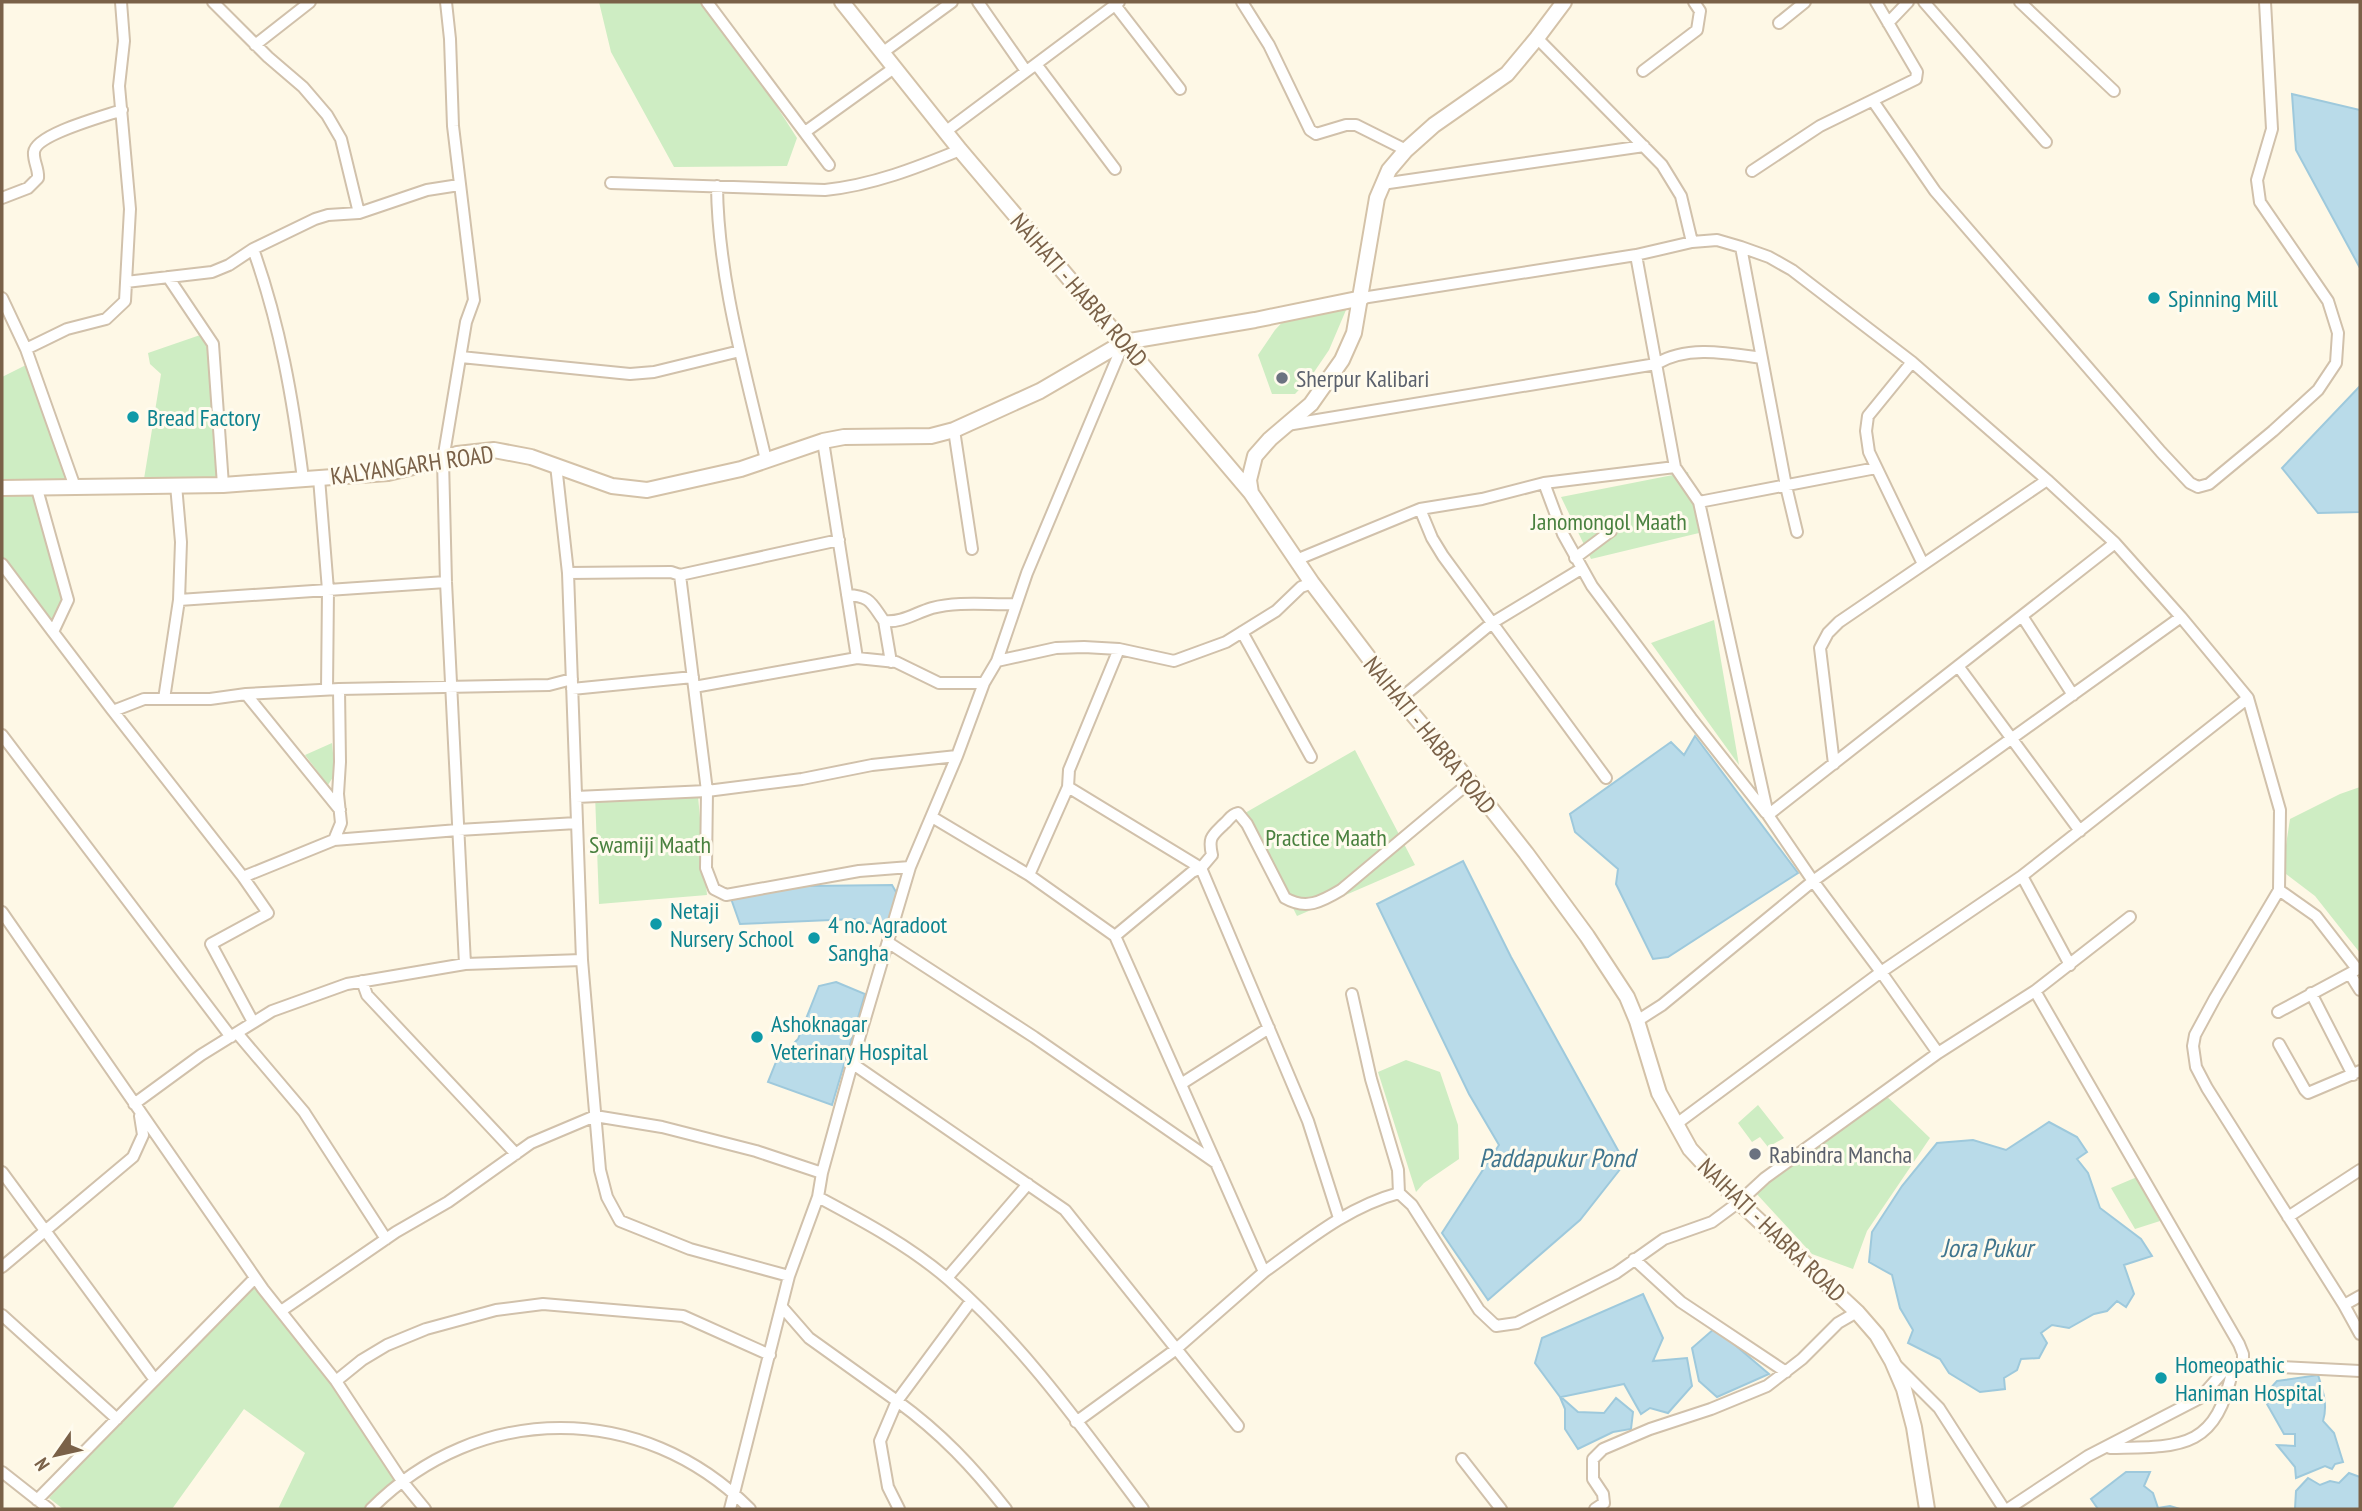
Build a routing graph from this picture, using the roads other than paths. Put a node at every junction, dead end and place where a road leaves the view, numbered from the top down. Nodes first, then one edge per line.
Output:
1 (121, 2) edge
2 (213, 2) edge
3 (310, 2) edge
4 (446, 2) edge
5 (707, 2) edge
6 (842, 2) edge
7 (952, 2) edge
8 (978, 2) edge
9 (1242, 2) edge
10 (1564, 2) edge
11 (1694, 2) edge
12 (1805, 2) edge
13 (1875, 2) edge
14 (1908, 2) edge
15 (1924, 2) edge
16 (2020, 2) edge
17 (2265, 2) edge
18 (1117, 3) edge
19 (1779, 23) dead end
20 (1888, 23) junction
21 (1537, 38) junction
22 (255, 45) junction
23 (882, 53) junction
24 (1031, 67) junction
25 (894, 68) junction
26 (1643, 71) dead end
27 (1180, 89) dead end
28 (2114, 91) dead end
29 (1872, 101) junction
30 (122, 110) junction
31 (805, 132) junction
32 (945, 132) junction
33 (2046, 142) dead end
34 (1644, 146) junction
35 (960, 150) junction
36 (1406, 150) junction
37 (829, 165) dead end
38 (1115, 169) dead end
39 (1752, 171) dead end
40 (611, 183) dead end
41 (1382, 184) junction
42 (460, 185) junction
43 (717, 186) junction
44 (2, 198) edge
45 (359, 213) junction
46 (1692, 242) junction
47 (1741, 247) junction
48 (253, 249) junction
49 (1636, 255) junction
50 (168, 277) junction
51 (126, 282) junction
52 (2, 298) edge
53 (1362, 298) junction
54 (1124, 342) junction
55 (26, 348) junction
56 (740, 351) junction
57 (461, 357) junction
58 (1762, 358) junction
59 (1912, 362) junction
60 (1656, 364) junction
61 (1287, 425) junction
62 (954, 430) junction
63 (823, 442) junction
64 (443, 460) junction
65 (766, 460) junction
66 (556, 465) junction
67 (1675, 467) junction
68 (1876, 468) junction
69 (319, 478) junction
70 (303, 479) junction
71 (2047, 480) junction
72 (1544, 483) junction
73 (176, 485) junction
74 (223, 485) junction
75 (1786, 486) junction
76 (75, 487) junction
77 (2, 488) edge
78 (37, 489) junction
79 (1251, 493) junction
80 (1699, 502) junction
81 (1420, 509) junction
82 (1611, 531) dead end
83 (1797, 532) dead end
84 (839, 540) junction
85 (2115, 543) junction
86 (972, 549) dead end
87 (1575, 558) junction
88 (1296, 560) junction
89 (2, 564) edge
90 (1923, 564) junction
91 (1581, 569) junction
92 (568, 573) junction
93 (680, 575) junction
94 (446, 582) junction
95 (1312, 583) junction
96 (328, 590) junction
97 (847, 595) junction
98 (179, 600) junction
99 (1016, 604) junction
100 (2022, 616) junction
101 (2181, 617) junction
102 (884, 621) junction
103 (1492, 623) junction
104 (53, 632) junction
105 (1242, 632) junction
106 (1119, 649) junction
107 (857, 658) junction
108 (997, 661) junction
109 (891, 662) junction
110 (1958, 666) junction
111 (693, 682) junction
112 (984, 683) junction
113 (572, 684) junction
114 (451, 687) junction
115 (339, 689) junction
116 (327, 690) junction
117 (246, 694) junction
118 (2073, 695) junction
119 (2248, 698) junction
120 (164, 699) junction
121 (1400, 699) junction
122 (113, 711) junction
123 (2, 735) edge
124 (2012, 738) junction
125 (957, 756) junction
126 (1311, 757) dead end
127 (1834, 764) junction
128 (1605, 778) dead end
129 (1470, 782) junction
130 (1068, 787) junction
131 (707, 791) junction
132 (576, 797) junction
133 (340, 810) junction
134 (1768, 815) junction
135 (932, 817) junction
136 (577, 823) junction
137 (458, 830) junction
138 (2080, 831) junction
139 (334, 840) junction
140 (910, 867) junction
141 (1201, 868) junction
142 (1029, 875) junction
143 (2022, 876) junction
144 (243, 877) junction
145 (1813, 881) junction
146 (2279, 890) junction
147 (2, 914) edge
148 (2130, 917) dead end
149 (1115, 936) junction
150 (889, 943) junction
151 (582, 960) junction
152 (465, 964) junction
153 (2070, 965) junction
154 (2356, 970) edge
155 (1881, 972) junction
156 (362, 981) junction
157 (2360, 990) edge
158 (2035, 991) junction
159 (2311, 993) junction
160 (1352, 994) dead end
161 (2278, 1013) dead end
162 (1637, 1021) junction
163 (253, 1022) junction
164 (1269, 1028) junction
165 (234, 1035) junction
166 (2279, 1044) dead end
167 (1938, 1053) junction
168 (853, 1064) junction
169 (2356, 1073) edge
170 (1181, 1084) junction
171 (137, 1107) junction
172 (595, 1116) junction
173 (1675, 1125) junction
174 (516, 1154) junction
175 (1216, 1163) junction
176 (2360, 1170) edge
177 (2, 1172) edge
178 (822, 1173) junction
179 (1028, 1184) junction
180 (1399, 1193) junction
181 (818, 1197) junction
182 (1739, 1202) junction
183 (2288, 1217) junction
184 (1339, 1218) junction
185 (45, 1231) junction
186 (386, 1239) junction
187 (1634, 1259) junction
188 (2, 1267) edge
189 (1264, 1272) junction
190 (789, 1276) junction
191 (255, 1278) junction
192 (947, 1278) junction
193 (2360, 1296) edge
194 (971, 1300) junction
195 (2344, 1305) junction
196 (782, 1307) junction
197 (281, 1311) junction
198 (1857, 1312) junction
199 (2, 1315) edge
200 (2360, 1334) edge
201 (1175, 1350) junction
202 (770, 1355) junction
203 (1892, 1361) junction
204 (2238, 1366) junction
205 (2360, 1371) edge
206 (1786, 1372) junction
207 (155, 1380) junction
208 (335, 1381) junction
209 (897, 1401) junction
210 (117, 1419) junction
211 (1076, 1422) junction
212 (1238, 1426) dead end
213 (2108, 1448) junction
214 (1462, 1459) dead end
215 (2, 1472) edge
216 (402, 1480) junction
217 (734, 1493) junction
218 (37, 1500) junction
219 (49, 1509) edge
220 (371, 1509) edge
221 (425, 1509) edge
222 (730, 1509) edge
223 (750, 1509) edge
224 (899, 1509) edge
225 (1006, 1509) edge
226 (1143, 1509) edge
227 (1501, 1509) edge
228 (1595, 1509) edge
229 (1927, 1509) edge
230 (2006, 1509) edge

1 - 30 street
2 - 22 street
3 - 22 street
4 - 42 street
5 - 31 street
6 - 23 main road, NAIHATI - HABRA ROAD
7 - 23 street
8 - 24 street
9 - 36 street
10 - 21 main road
11 - 26 street
12 - 19 street
13 - 20 street
14 - 20 street
15 - 33 street
16 - 28 street
17 - 29 street
18 - 24 street
18 - 27 street
20 - 29 street
21 - 34 street
21 - 36 main road
22 - 45 street
23 - 25 main road, NAIHATI - HABRA ROAD
24 - 32 street
24 - 38 street
25 - 31 street
25 - 32 main road, NAIHATI - HABRA ROAD
29 - 39 street
30 - 44 street
30 - 51 street
31 - 37 street
32 - 35 main road, NAIHATI - HABRA ROAD
34 - 41 street
34 - 46 street
35 - 43 street
35 - 54 main road, NAIHATI - HABRA ROAD
36 - 41 main road
40 - 43 street
41 - 53 main road
42 - 45 street
42 - 57 street
43 - 56 street
45 - 48 street
46 - 47 street
46 - 49 street
47 - 58 street
47 - 59 street
48 - 50 street
48 - 70 street
49 - 53 street
49 - 60 street
50 - 51 street
50 - 74 street
51 - 55 street
52 - 55 street
53 - 54 main road
53 - 61 main road
54 - 62 main road, KALYANGARH ROAD
54 - 79 main road, NAIHATI - HABRA ROAD
54 - 99 street
55 - 76 street
56 - 57 street
56 - 65 street
57 - 64 street
58 - 60 street
58 - 75 street
59 - 68 street
59 - 71 street
60 - 61 street
60 - 67 street
61 - 79 main road
62 - 63 main road, KALYANGARH ROAD
62 - 86 street
63 - 65 main road, KALYANGARH ROAD
63 - 84 street
64 - 66 main road, KALYANGARH ROAD
64 - 69 main road, KALYANGARH ROAD
64 - 94 street
65 - 66 main road, KALYANGARH ROAD
66 - 92 street
67 - 72 street
67 - 80 street
68 - 75 street
68 - 90 street
69 - 70 main road, KALYANGARH ROAD
69 - 96 street
70 - 74 main road, KALYANGARH ROAD
71 - 85 street
71 - 90 street
72 - 81 street
72 - 87 street
73 - 74 main road, KALYANGARH ROAD
73 - 76 main road, KALYANGARH ROAD
73 - 98 street
75 - 80 street
75 - 83 street
76 - 78 main road, KALYANGARH ROAD
77 - 78 main road, KALYANGARH ROAD
78 - 104 street
79 - 88 main road, NAIHATI - HABRA ROAD
80 - 134 street
81 - 88 street
81 - 103 street
82 - 87 street
84 - 93 street
84 - 97 street
85 - 100 street
85 - 101 street
87 - 91 street
88 - 95 main road, NAIHATI - HABRA ROAD
89 - 104 street
90 - 127 street
91 - 103 street
91 - 134 street
92 - 93 street
92 - 113 street
93 - 111 street
94 - 96 street
94 - 114 street
95 - 105 street
95 - 121 main road, NAIHATI - HABRA ROAD
96 - 98 street
96 - 116 street
97 - 102 street
97 - 107 street
98 - 120 street
99 - 102 street
99 - 108 street
100 - 110 street
100 - 118 street
101 - 118 street
101 - 119 street
102 - 109 street
103 - 121 street
103 - 128 street
104 - 122 street
105 - 106 street
105 - 126 street
106 - 108 street
106 - 130 street
107 - 109 street
107 - 111 street
108 - 112 street
109 - 112 street
110 - 124 street
110 - 127 street
111 - 113 street
111 - 131 street
112 - 125 street
113 - 114 street
113 - 132 street
114 - 115 street
114 - 137 street
115 - 116 street
115 - 133 street
116 - 117 street
117 - 120 street
117 - 133 street
118 - 124 street
119 - 138 street
119 - 146 street
120 - 122 street
121 - 129 main road, NAIHATI - HABRA ROAD
122 - 144 street
123 - 165 street
124 - 138 street
124 - 145 street
125 - 131 street
125 - 135 street
127 - 134 street
129 - 141 street
129 - 162 main road, NAIHATI - HABRA ROAD
130 - 141 street
130 - 142 street
131 - 132 street
131 - 140 street
132 - 136 street
133 - 139 street
134 - 145 street
135 - 140 street
135 - 142 street
136 - 137 street
136 - 151 street
137 - 139 street
137 - 152 street
138 - 143 street
139 - 144 street
140 - 150 street
141 - 149 street
141 - 164 street
142 - 149 street
143 - 153 street
143 - 155 street
144 - 163 street
145 - 155 street
145 - 162 street
146 - 154 street
146 - 183 street
147 - 171 street
148 - 153 street
149 - 170 street
150 - 168 street
150 - 175 street
151 - 152 street
151 - 172 street
152 - 156 street
153 - 158 street
154 - 157 street
154 - 159 street
155 - 167 street
155 - 173 street
156 - 163 street
156 - 174 street
158 - 167 street
158 - 204 street
159 - 161 street
159 - 169 street
160 - 180 street
162 - 173 main road, NAIHATI - HABRA ROAD
163 - 165 street
164 - 170 street
164 - 184 street
165 - 171 street
165 - 186 street
166 - 169 street
167 - 182 street
168 - 178 street
168 - 179 street
170 - 175 street
171 - 185 street
171 - 191 street
172 - 174 street
172 - 178 street
172 - 190 street
173 - 182 main road, NAIHATI - HABRA ROAD
174 - 186 street
175 - 189 street
176 - 183 street
177 - 185 street
178 - 181 street
179 - 192 street
179 - 201 street
180 - 184 street
180 - 187 street
181 - 190 street
181 - 192 street
182 - 187 street
182 - 198 main road, NAIHATI - HABRA ROAD
183 - 195 street
184 - 189 street
185 - 188 street
185 - 207 street
186 - 197 street
187 - 206 street
189 - 201 street
190 - 196 street
191 - 197 street
191 - 207 street
192 - 194 street
193 - 195 street
194 - 209 street
194 - 211 street
195 - 200 street
196 - 202 street
196 - 209 street
197 - 208 street
198 - 203 main road, NAIHATI - HABRA ROAD
198 - 206 street
199 - 210 street
201 - 211 street
201 - 212 street
202 - 208 street
202 - 217 street
203 - 229 main road, NAIHATI - HABRA ROAD
203 - 230 street
204 - 205 street
204 - 213 street
204 - 213 street
206 - 228 street
207 - 210 street
208 - 216 street
209 - 224 street
209 - 225 street
210 - 218 street
211 - 226 street
213 - 230 street
214 - 227 street
215 - 218 street
216 - 217 street
216 - 220 street
216 - 221 street
217 - 222 street
217 - 223 street
218 - 219 street

